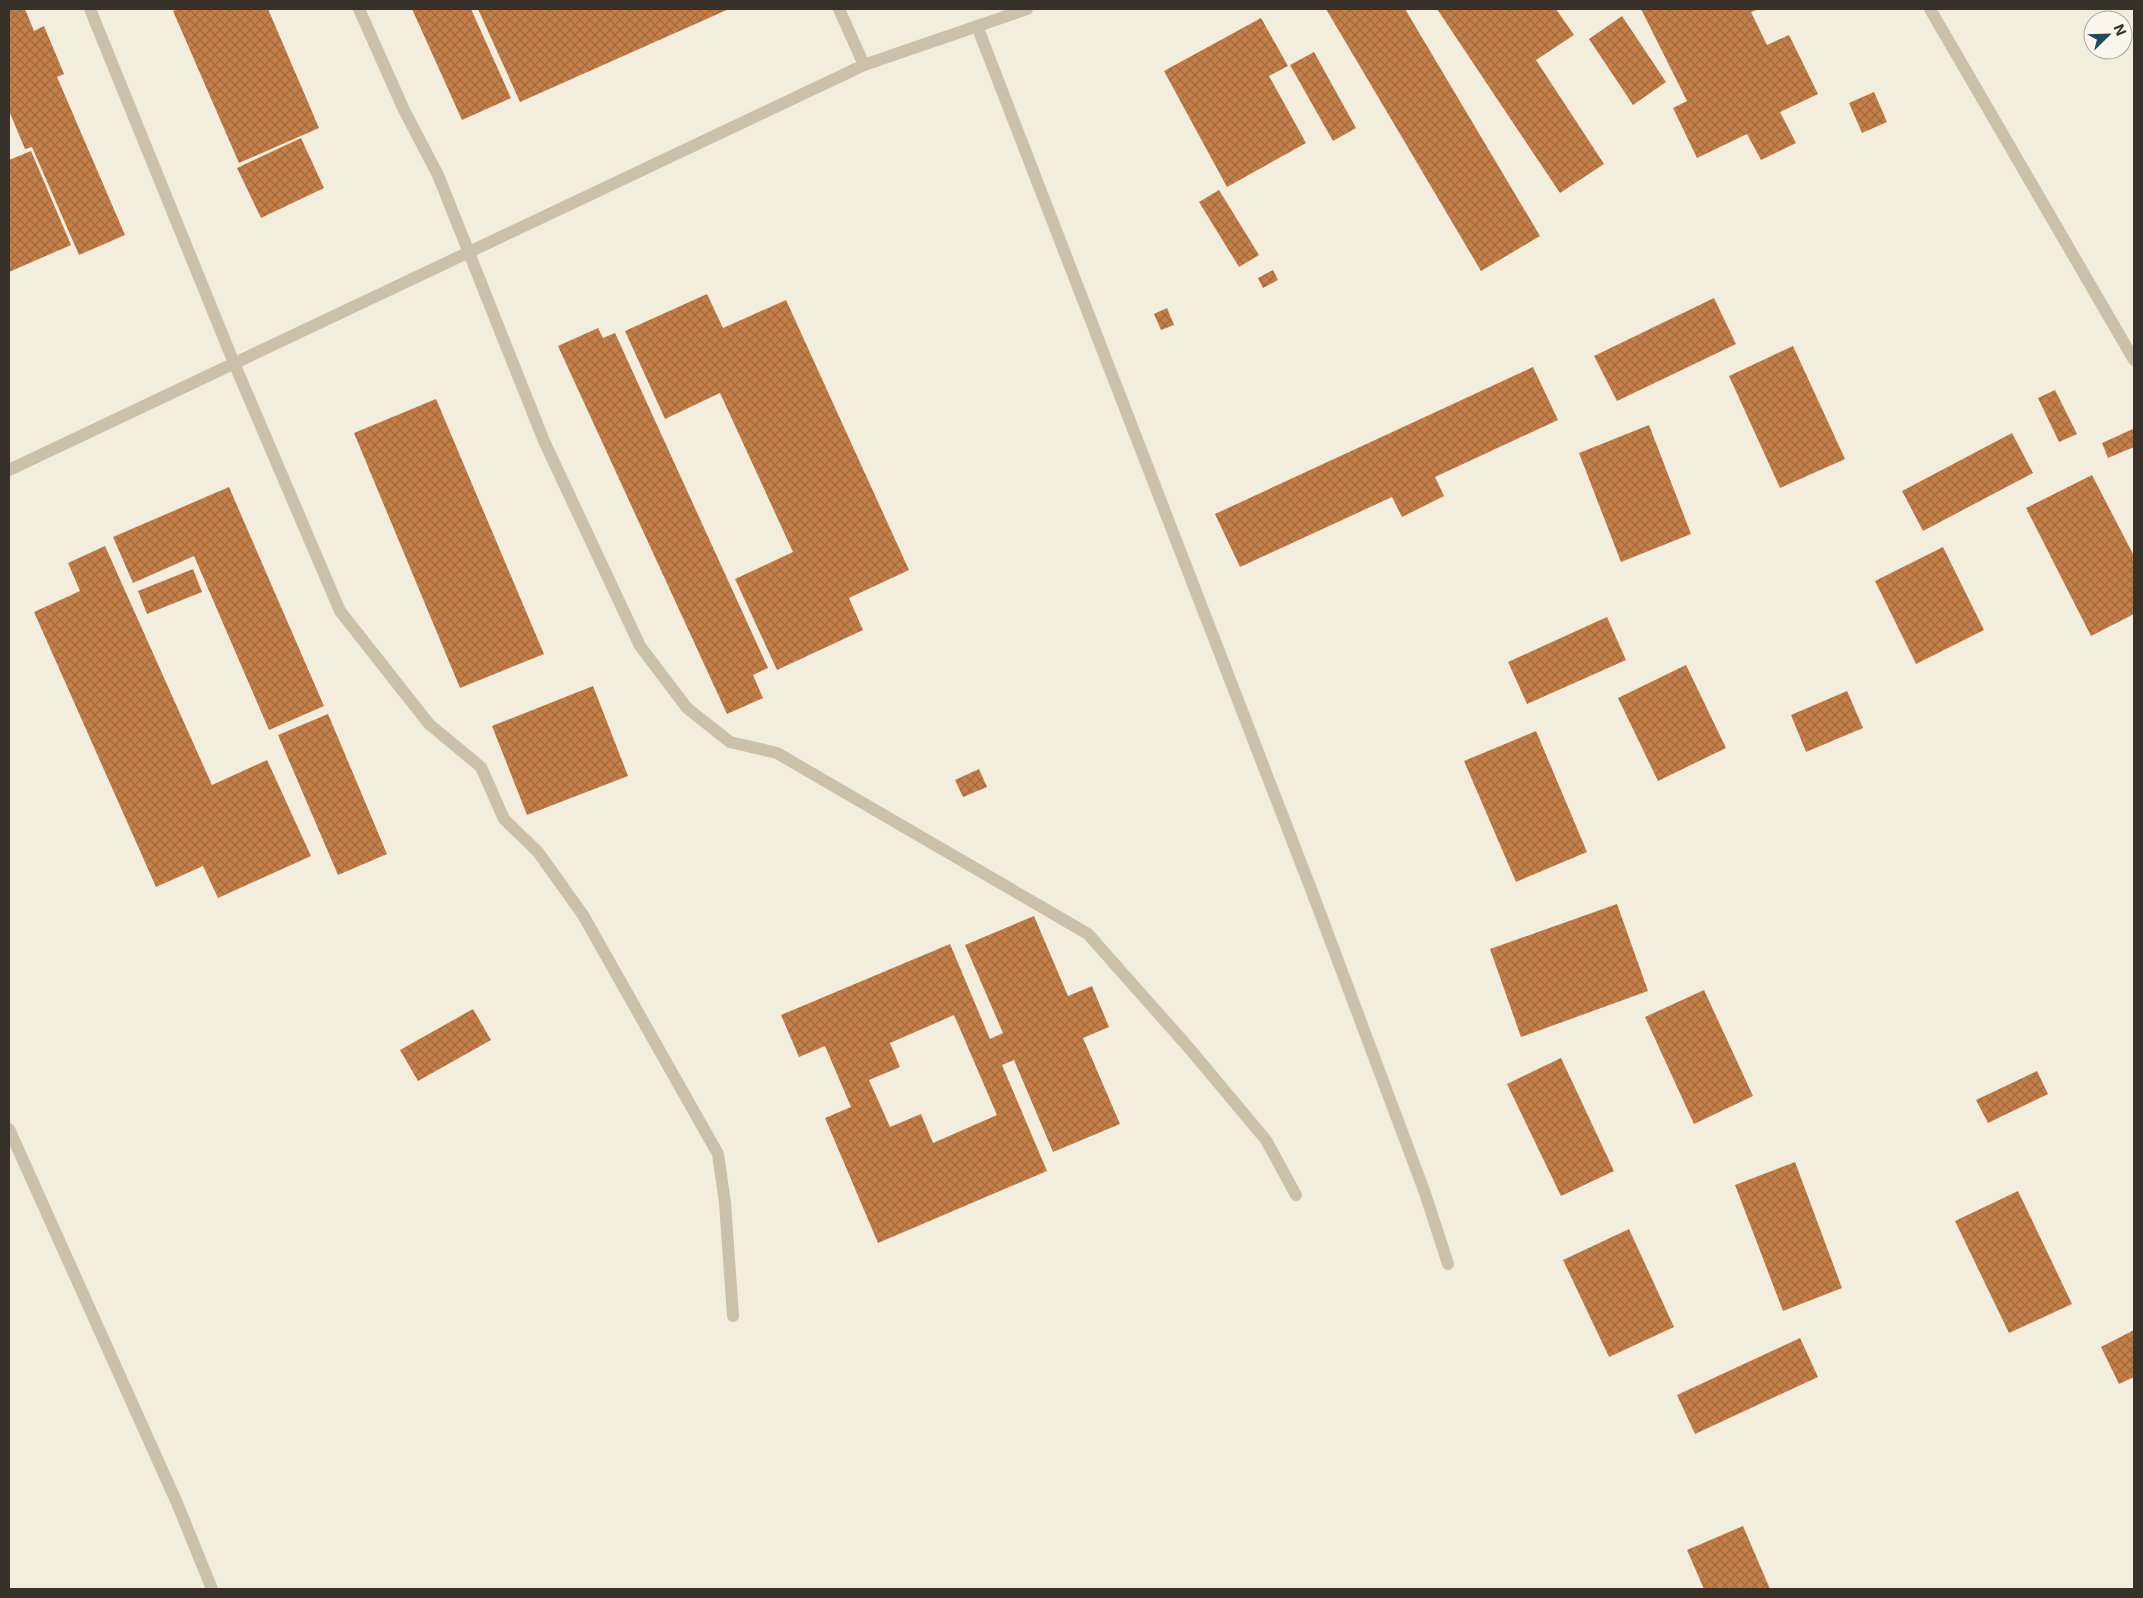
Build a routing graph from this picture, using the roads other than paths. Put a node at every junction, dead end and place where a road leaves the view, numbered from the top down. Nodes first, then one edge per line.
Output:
1 (90, 9) edge
2 (359, 9) edge
3 (838, 9) edge
4 (1027, 9) edge
5 (1930, 9) edge
6 (976, 26) junction
7 (864, 65) junction
8 (467, 253) junction
9 (2134, 360) edge
10 (234, 363) junction
11 (9, 470) edge
12 (9, 1129) edge
13 (1296, 1195) dead end
14 (1448, 1264) dead end
15 (733, 1316) dead end
16 (212, 1589) edge

1 - 10 street
2 - 8 street
3 - 7 street
4 - 6 street
5 - 9 street
6 - 7 street
6 - 14 street
7 - 8 street
8 - 10 street
8 - 13 street
10 - 11 street
10 - 15 street
12 - 16 street

